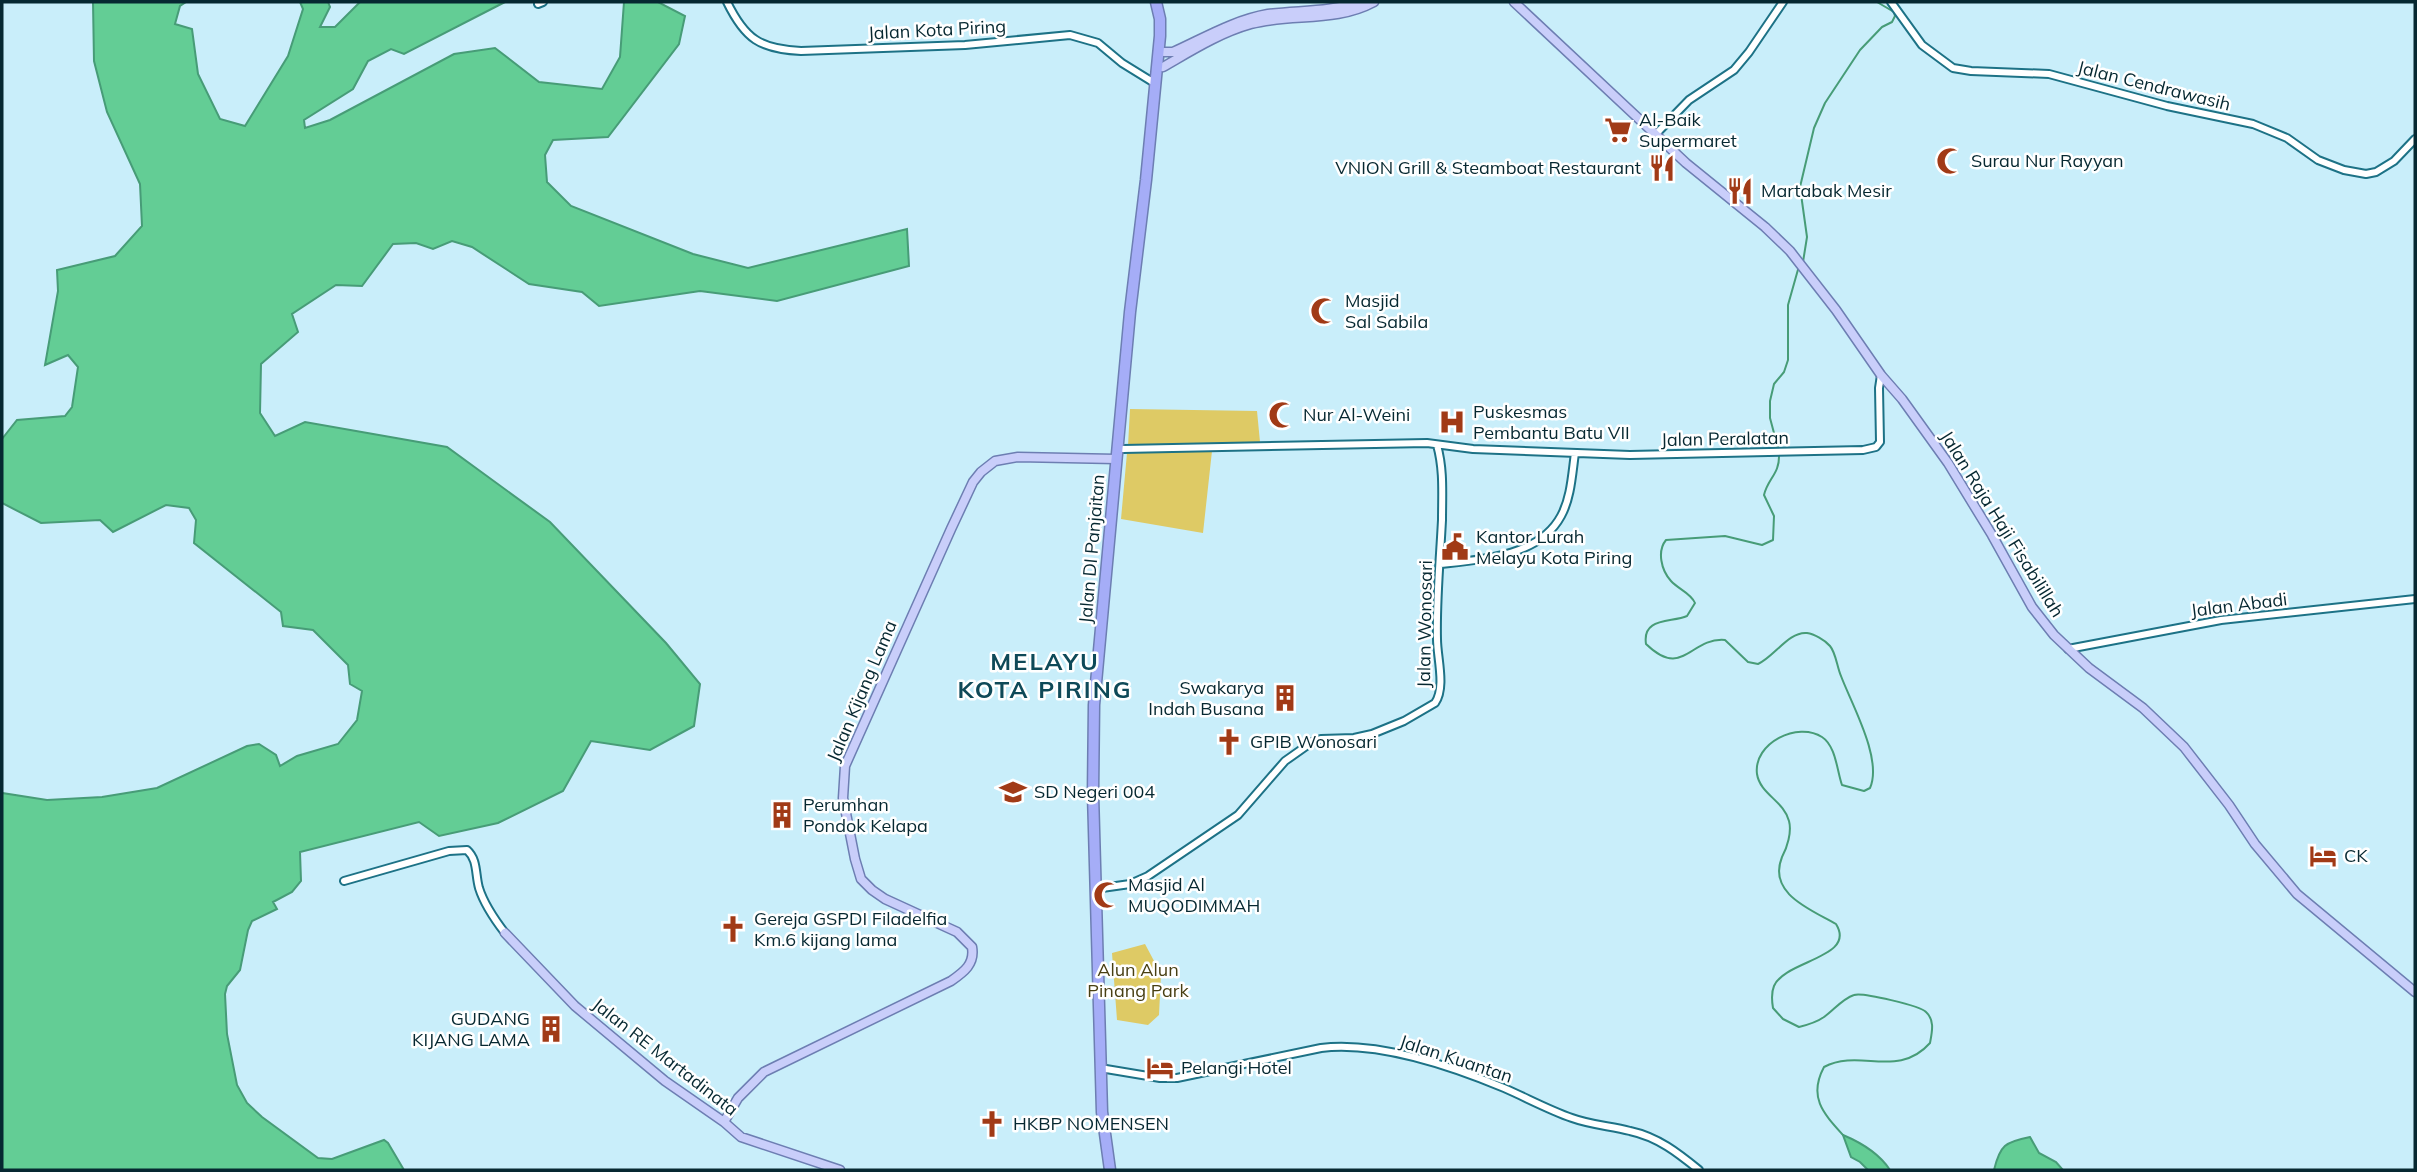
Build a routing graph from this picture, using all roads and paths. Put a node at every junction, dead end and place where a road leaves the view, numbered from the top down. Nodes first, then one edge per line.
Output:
1 (727, 2) edge
2 (1156, 2) edge
3 (1163, 2) edge
4 (1359, 2) edge
5 (1374, 2) edge
6 (1514, 2) edge
7 (1783, 2) edge
8 (1891, 2) edge
9 (1269, 18) junction
10 (1162, 59) junction
11 (1156, 84) junction
12 (1655, 135) junction
13 (2415, 140) edge
14 (1136, 289) junction
15 (1881, 375) junction
16 (1437, 445) junction
17 (1123, 449) junction
18 (1575, 453) junction
19 (1116, 459) junction
20 (1440, 564) junction
21 (2415, 598) edge
22 (1102, 649) junction
23 (2068, 649) junction
24 (344, 881) dead end
25 (1102, 888) junction
26 (505, 933) joint
27 (2415, 992) edge
28 (1106, 1069) junction
29 (724, 1122) junction
30 (840, 1170) edge
31 (1112, 1170) edge
32 (1699, 1170) edge

1 - 11 street, Jalan Kota Piring
2 - 10 highway
3 - 10 highway
4 - 9 main road
5 - 9 main road
6 - 12 main road, Jalan Raja Haji Fisabilillah
7 - 12 street
8 - 13 street, Jalan Cendrawasih
9 - 10 main road
9 - 10 main road
10 - 11 highway, Jalan DI Panjaitan
10 - 14 highway, Jalan DI Panjaitan
11 - 14 highway, Jalan DI Panjaitan
12 - 15 main road, Jalan Raja Haji Fisabilillah
14 - 17 highway, Jalan DI Panjaitan
14 - 19 highway, Jalan DI Panjaitan
15 - 18 street, Jalan Peralatan
15 - 23 main road, Jalan Raja Haji Fisabilillah
16 - 17 street, Jalan Peralatan
16 - 18 street, Jalan Peralatan
16 - 20 street, Jalan Wonosari
17 - 22 highway, Jalan DI Panjaitan
18 - 20 street
19 - 22 highway, Jalan DI Panjaitan
19 - 29 main road, Jalan Kijang Lama
20 - 25 street, Jalan Wonosari
21 - 23 street, Jalan Abadi
22 - 25 highway, Jalan DI Panjaitan
22 - 31 highway, Jalan DI Panjaitan
23 - 27 main road, Jalan Raja Haji Fisabilillah
24 - 26 street, Jalan RE Martadinata
25 - 28 highway, Jalan DI Panjaitan
26 - 29 main road, Jalan RE Martadinata
28 - 31 highway, Jalan DI Panjaitan
28 - 32 street, Jalan Kuantan
29 - 30 main road, Jalan RE Martadinata

